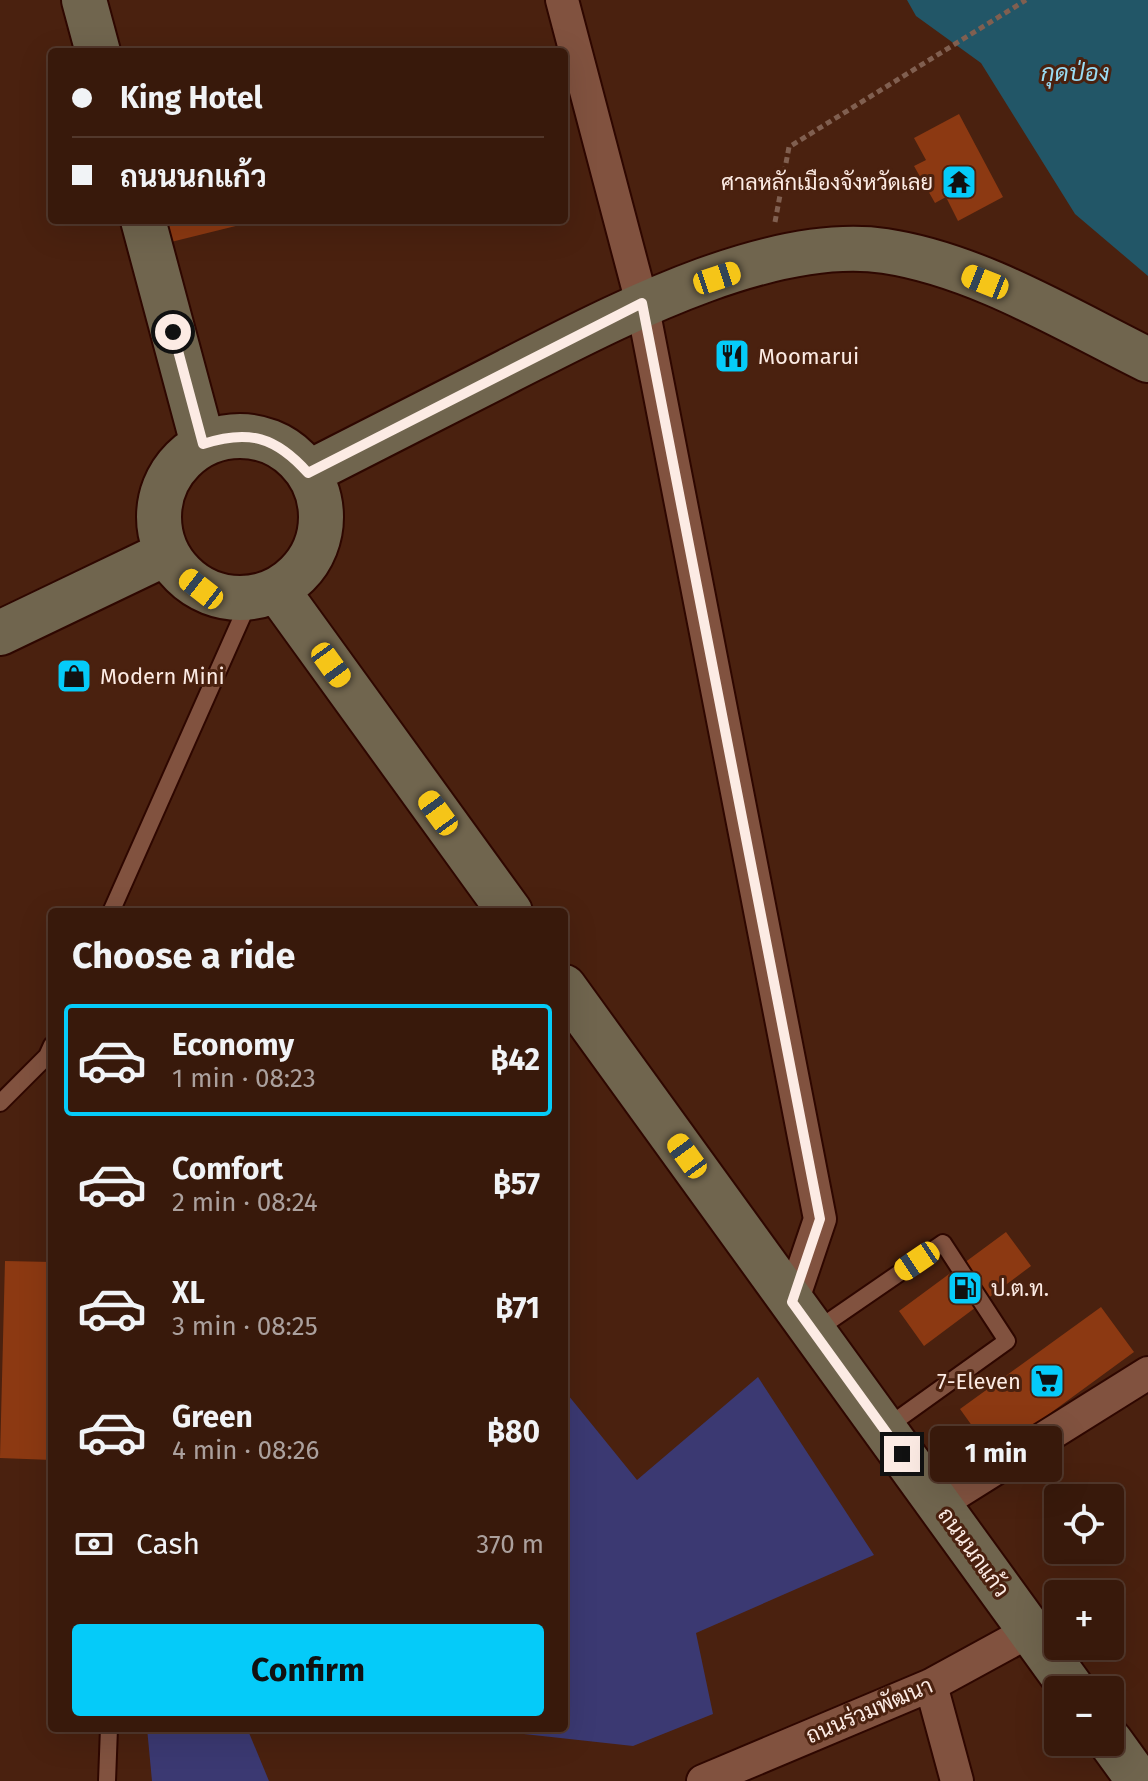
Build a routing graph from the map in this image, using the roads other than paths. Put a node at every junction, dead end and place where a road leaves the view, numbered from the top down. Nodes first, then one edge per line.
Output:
1 (84, 0) edge
2 (562, 0) edge
3 (97, 48) edge
4 (144, 224) edge
5 (642, 303) junction
6 (1148, 360) edge
7 (203, 444) junction
8 (308, 473) junction
9 (167, 553) junction
10 (264, 594) junction
11 (0, 633) edge
12 (113, 908) edge
13 (507, 908) edge
14 (568, 993) edge
15 (48, 1054) edge
16 (0, 1103) edge
17 (803, 1317) junction
18 (1143, 1387) edge
19 (884, 1429) junction
20 (939, 1504) junction
21 (1030, 1631) junction
22 (1063, 1676) edge
23 (931, 1685) junction
24 (109, 1732) edge
25 (1121, 1756) edge
26 (107, 1781) edge
27 (703, 1781) edge
28 (957, 1781) edge
29 (1139, 1781) edge

1 - 3 main road
2 - 5 street
4 - 7 main road
5 - 6 main road
5 - 8 main road
5 - 17 street
7 - 8 main road
7 - 9 main road
8 - 10 main road
9 - 10 main road
9 - 11 main road
10 - 12 lane
10 - 13 main road
14 - 17 main road, ถนนนกแก้ว
15 - 16 lane
17 - 19 main road, ถนนนกแก้ว
17 - 19 lane
18 - 20 street
19 - 20 main road, ถนนนกแก้ว
20 - 21 main road, ถนนนกแก้ว
21 - 22 main road, ถนนนกแก้ว
21 - 23 street, ถนนร่วมพัฒนา
23 - 27 street, ถนนร่วมพัฒนา
23 - 28 street
24 - 26 lane
25 - 29 main road

